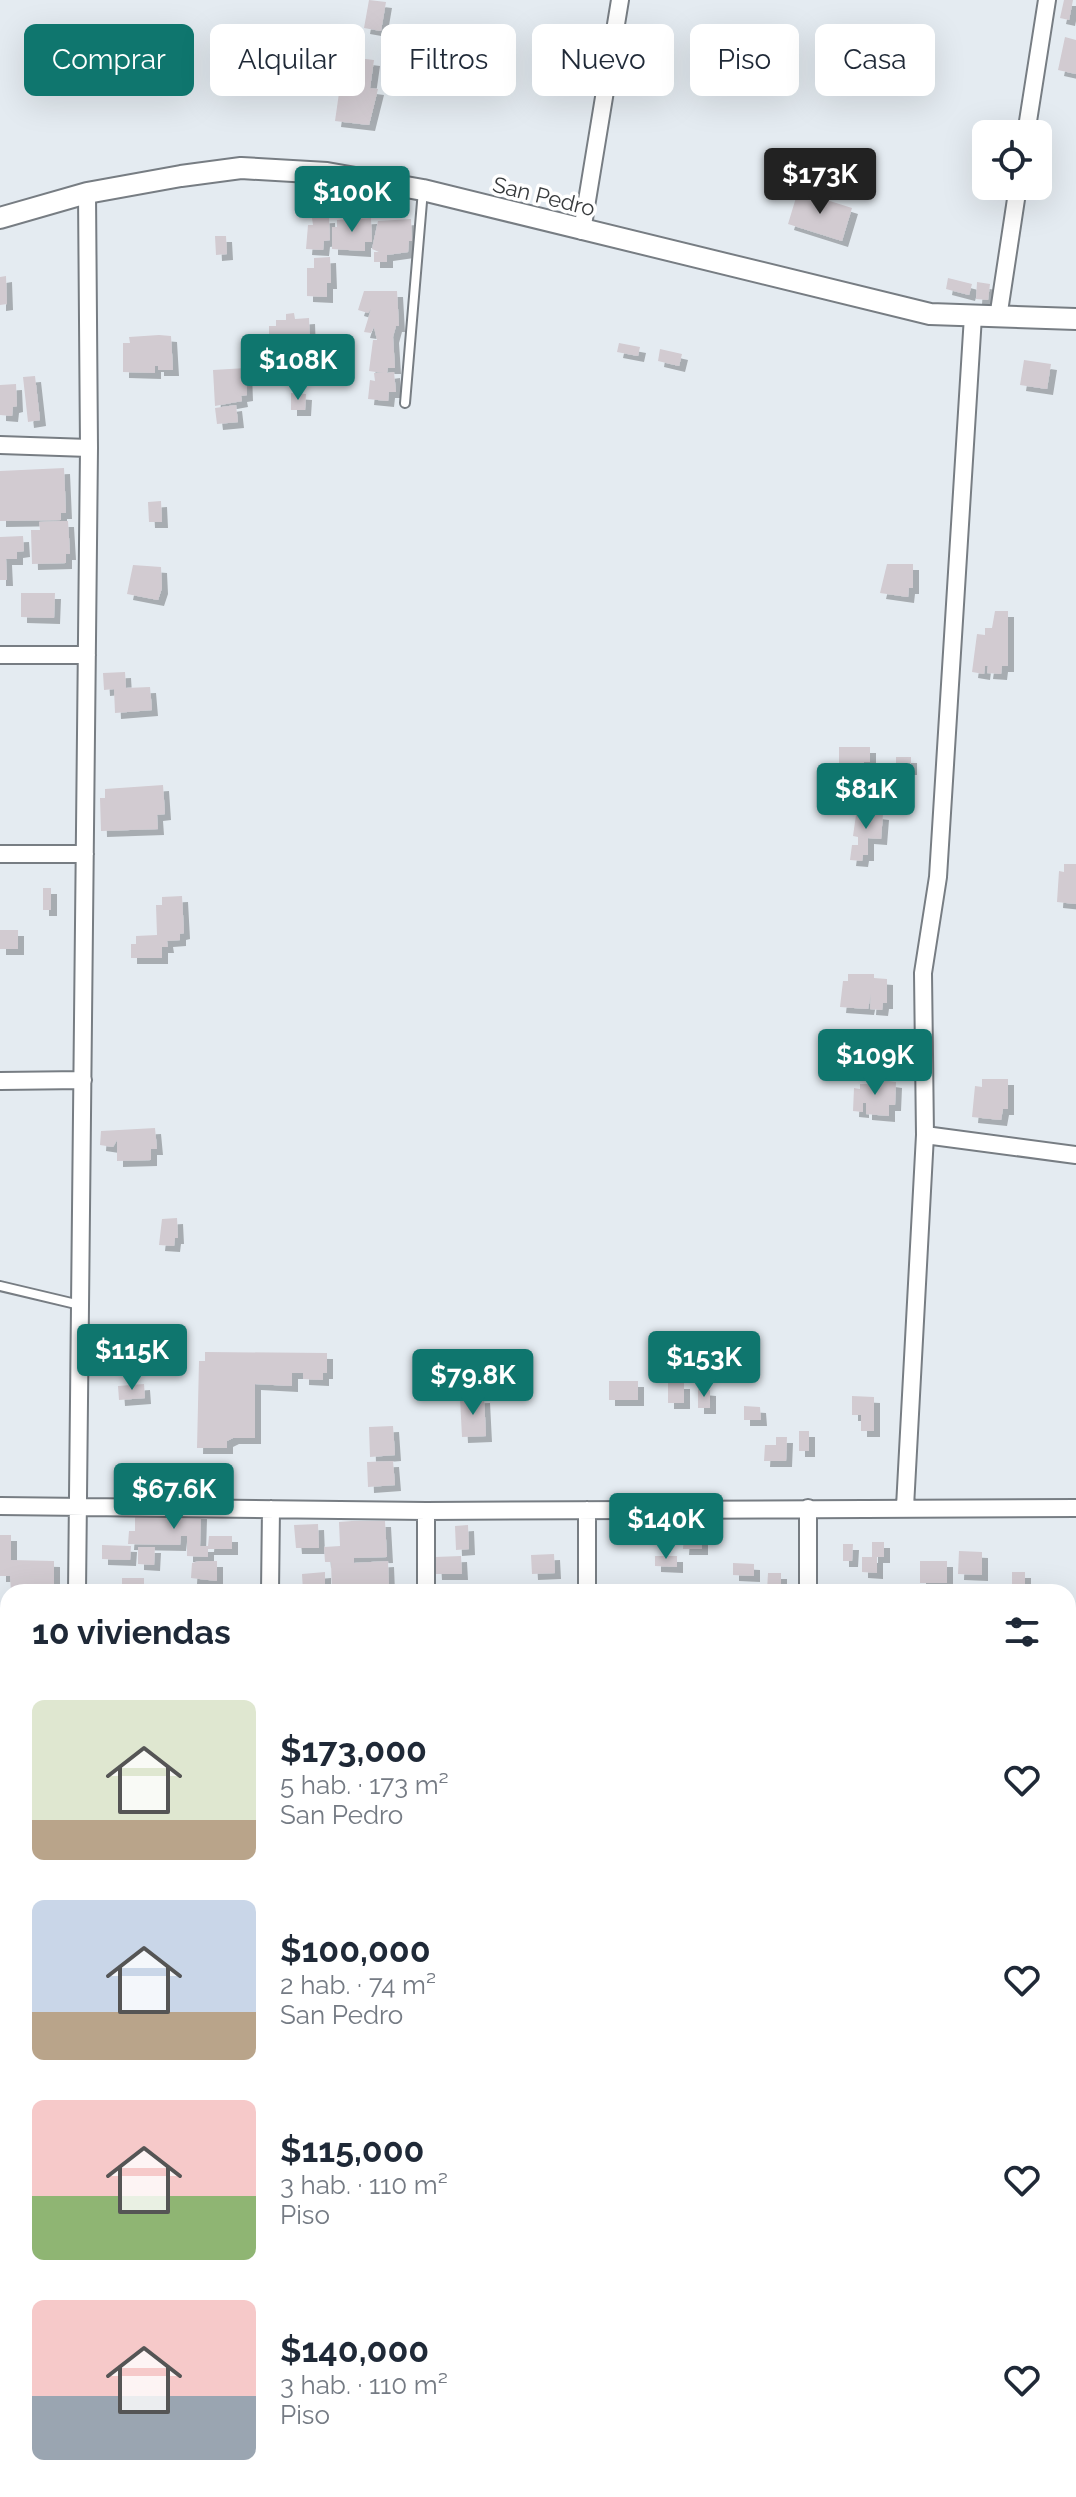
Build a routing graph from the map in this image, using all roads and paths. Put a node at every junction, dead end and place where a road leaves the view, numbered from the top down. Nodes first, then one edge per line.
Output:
1 (620, 0) edge
2 (1047, 0) edge
3 (1028, 120) edge
4 (423, 190) junction
5 (87, 193) junction
6 (1016, 200) edge
7 (0, 218) edge
8 (582, 231) junction
9 (973, 316) junction
10 (998, 318) junction
11 (1076, 319) edge
12 (405, 403) dead end
13 (0, 445) edge
14 (89, 448) junction
15 (0, 655) edge
16 (87, 655) junction
17 (0, 854) edge
18 (85, 854) junction
19 (83, 1080) junction
20 (0, 1081) edge
21 (925, 1135) junction
22 (1076, 1155) edge
23 (0, 1286) edge
24 (80, 1305) junction
25 (0, 1506) edge
26 (78, 1506) junction
27 (905, 1507) junction
28 (808, 1508) junction
29 (1076, 1508) edge
30 (271, 1509) junction
31 (587, 1510) junction
32 (426, 1511) junction
33 (77, 1584) edge
34 (270, 1584) edge
35 (426, 1584) edge
36 (587, 1584) edge
37 (808, 1584) edge

1 - 8 street
2 - 3 street
4 - 5 street, San Pedro
4 - 8 street, San Pedro
4 - 12 lane
5 - 7 street, San Pedro
5 - 14 street
6 - 10 street
8 - 9 street, San Pedro
9 - 10 street, San Pedro
9 - 21 street
10 - 11 street, San Pedro
13 - 14 street
14 - 16 street
15 - 16 street
16 - 18 street
17 - 18 street
18 - 19 street
19 - 20 street
19 - 24 street
21 - 22 street
21 - 27 street
23 - 24 lane
24 - 26 street
25 - 26 street
26 - 30 street
26 - 33 street
27 - 28 street
27 - 29 street
28 - 31 street
28 - 37 street
30 - 32 street
30 - 34 street
31 - 32 street
31 - 36 street
32 - 35 street

